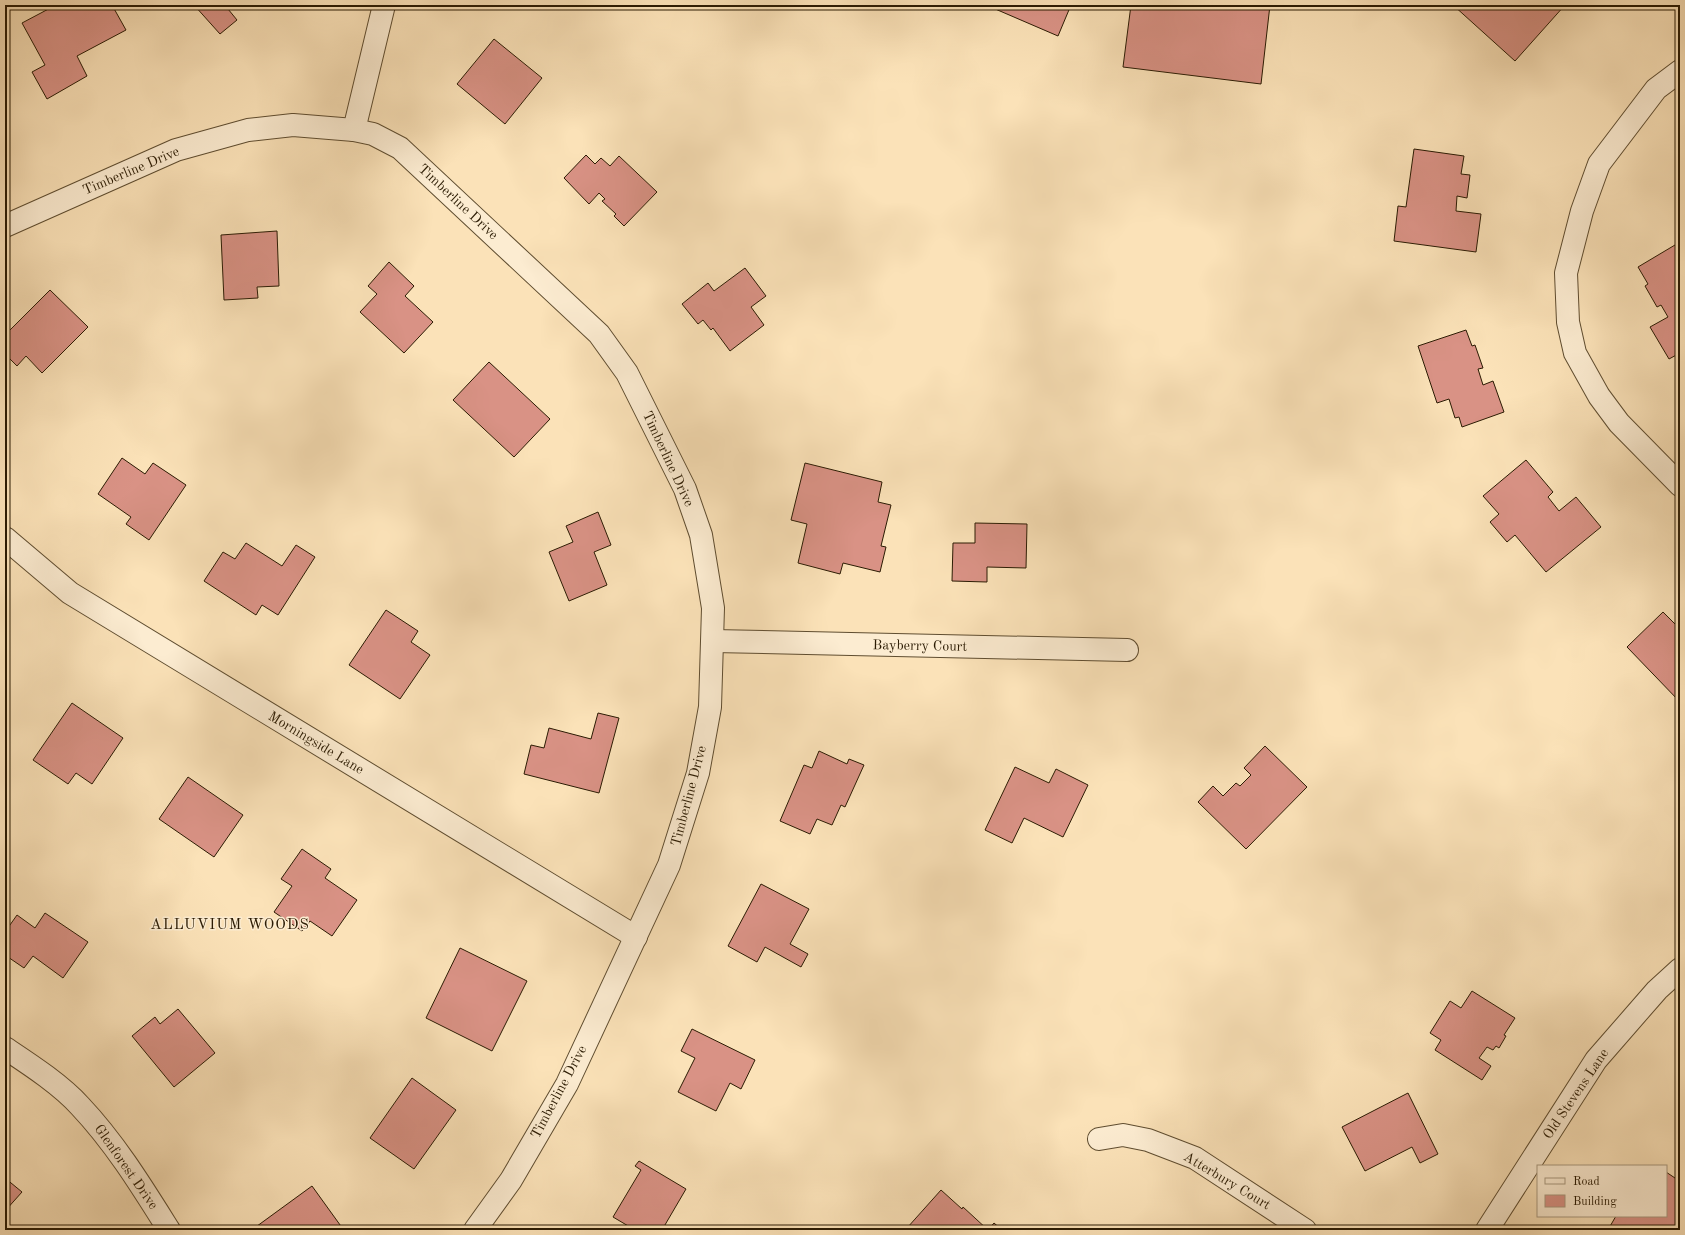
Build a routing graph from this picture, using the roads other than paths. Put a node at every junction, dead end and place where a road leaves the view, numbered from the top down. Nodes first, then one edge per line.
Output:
1 (384, 5) edge
2 (1680, 71) edge
3 (354, 130) junction
4 (5, 226) edge
5 (1680, 485) edge
6 (5, 538) edge
7 (713, 641) junction
8 (1127, 650) dead end
9 (636, 937) junction
10 (1680, 969) edge
11 (5, 1048) edge
12 (1099, 1139) dead end
13 (169, 1230) edge
14 (475, 1230) edge
15 (1305, 1230) edge
16 (1487, 1230) edge

1 - 3 street
2 - 5 street
3 - 4 street, Timberline Drive
3 - 7 street, Timberline Drive
6 - 9 street, Morningside Lane
7 - 8 street, Bayberry Court
7 - 9 street, Timberline Drive
9 - 14 street, Timberline Drive
10 - 16 street, Old Stevens Lane
11 - 13 street, Glenforest Drive
12 - 15 street, Atterbury Court

